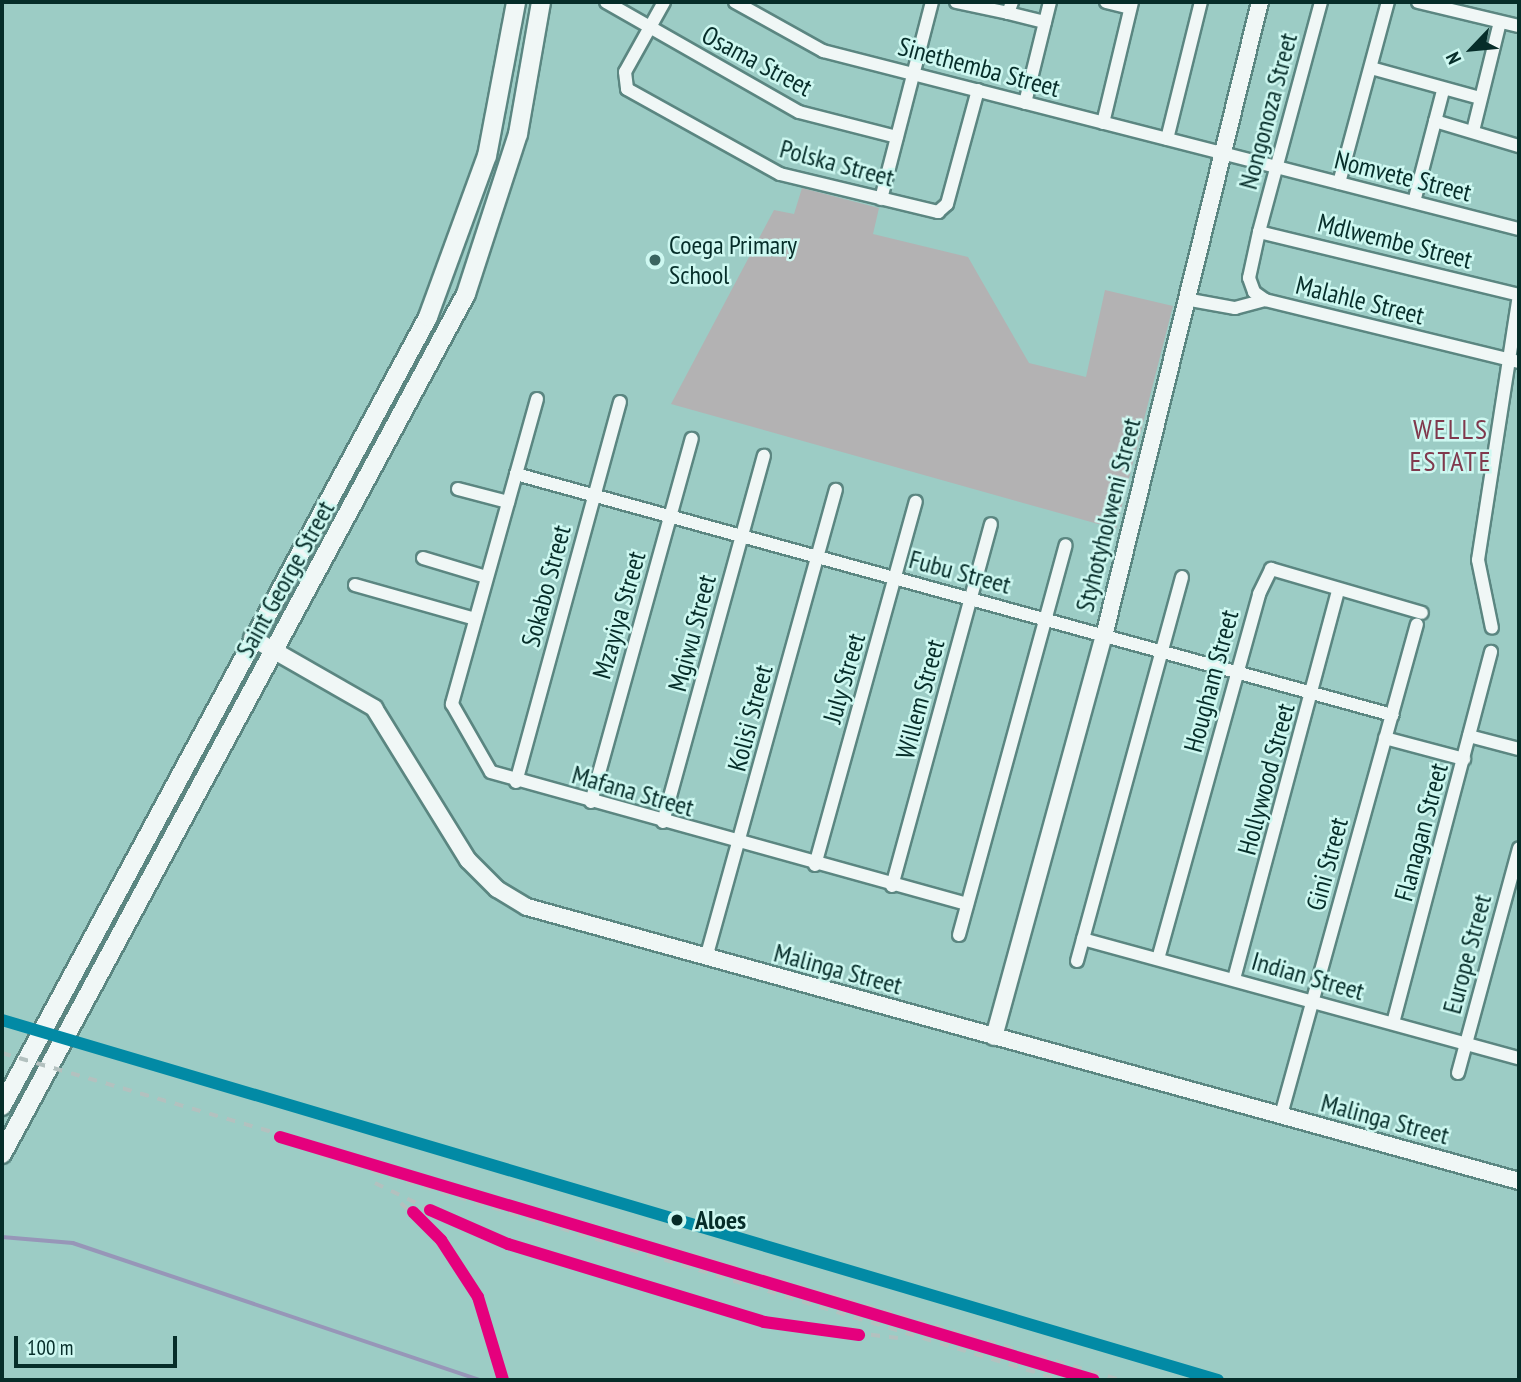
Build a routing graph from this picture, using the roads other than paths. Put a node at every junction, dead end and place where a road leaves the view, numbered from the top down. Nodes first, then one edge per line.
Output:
1 (516, 2) edge
2 (541, 2) edge
3 (606, 2) edge
4 (664, 2) edge
5 (932, 2) edge
6 (956, 2) edge
7 (1050, 2) edge
8 (1106, 2) edge
9 (1201, 2) edge
10 (1260, 2) edge
11 (1321, 2) edge
12 (1388, 2) edge
13 (1418, 2) edge
14 (740, 3) edge
15 (1131, 5) edge
16 (1010, 7) edge
17 (1045, 22) junction
18 (1500, 22) junction
19 (1519, 26) edge
20 (648, 29) junction
21 (1371, 68) junction
22 (914, 73) junction
23 (978, 90) junction
24 (1443, 91) junction
25 (1480, 98) junction
26 (1026, 103) junction
27 (1435, 121) junction
28 (1103, 123) junction
29 (1473, 131) junction
30 (897, 137) junction
31 (1167, 139) junction
32 (1519, 146) edge
33 (1222, 152) junction
34 (1276, 166) junction
35 (1339, 183) junction
36 (881, 199) junction
37 (1414, 202) junction
38 (1519, 229) edge
39 (1259, 232) junction
40 (1519, 295) edge
41 (1185, 299) junction
42 (1265, 300) junction
43 (1505, 358) junction
44 (1519, 362) edge
45 (537, 399) dead end
46 (620, 402) dead end
47 (692, 439) dead end
48 (764, 456) dead end
49 (516, 474) junction
50 (458, 489) dead end
51 (835, 490) dead end
52 (596, 494) junction
53 (508, 502) junction
54 (916, 502) dead end
55 (670, 516) junction
56 (990, 524) dead end
57 (742, 536) junction
58 (1066, 545) dead end
59 (817, 557) junction
60 (423, 558) dead end
61 (486, 577) junction
62 (1182, 577) dead end
63 (895, 579) junction
64 (355, 585) dead end
65 (1338, 590) junction
66 (971, 598) junction
67 (1419, 618) joint
68 (475, 619) junction
69 (1046, 619) junction
70 (1492, 628) dead end
71 (1104, 636) junction
72 (252, 638) junction
73 (276, 650) junction
74 (1163, 650) junction
75 (1491, 652) dead end
76 (1237, 672) junction
77 (1313, 691) junction
78 (1392, 715) junction
79 (1469, 736) junction
80 (1385, 738) junction
81 (1519, 750) edge
82 (1464, 759) junction
83 (516, 782) junction
84 (591, 802) junction
85 (663, 822) junction
86 (738, 845) junction
87 (1519, 848) edge
88 (815, 865) junction
89 (892, 886) junction
90 (967, 904) junction
91 (958, 935) dead end
92 (1083, 939) junction
93 (706, 958) junction
94 (1158, 959) junction
95 (1077, 961) dead end
96 (1234, 979) junction
97 (1312, 1002) junction
98 (1393, 1023) junction
99 (994, 1037) junction
100 (1466, 1044) junction
101 (1519, 1058) edge
102 (1458, 1073) dead end
103 (2, 1106) edge
104 (1281, 1115) junction
105 (2, 1154) edge
106 (1519, 1181) edge

1 - 72 main road, Saint George Street
2 - 73 main road, Saint George Street
3 - 20 street, Osama Street
4 - 20 street, Polska Street
5 - 22 street
6 - 16 street
7 - 17 street
8 - 15 street
9 - 31 street
10 - 33 street, Styhotyholweni Street
11 - 34 street, Nongonoza Street
12 - 21 street
13 - 18 street
14 - 22 street, Sinethemba Street
15 - 28 street
16 - 17 street
17 - 26 street
18 - 19 street
18 - 25 street
20 - 30 street, Osama Street
20 - 36 street, Polska Street
21 - 24 street
21 - 35 street
22 - 23 street, Sinethemba Street
22 - 30 street
23 - 26 street, Sinethemba Street
23 - 36 street, Polska Street
24 - 25 street
24 - 27 street
25 - 29 street
26 - 28 street, Sinethemba Street
27 - 29 street
27 - 37 street
28 - 31 street, Sinethemba Street
29 - 32 street
30 - 36 street
31 - 33 street, Sinethemba Street
33 - 34 street, Nomvete Street
33 - 41 street, Styhotyholweni Street
34 - 35 street, Nomvete Street
34 - 39 street, Nongonoza Street
35 - 37 street, Nomvete Street
37 - 38 street, Nomvete Street
39 - 40 street, Mdlwembe Street
39 - 42 street, Malahle Street
40 - 43 street
41 - 42 street
41 - 71 street, Styhotyholweni Street
42 - 43 street, Malahle Street
43 - 44 street, Malahle Street
43 - 70 street
45 - 49 street, Mafana Street
46 - 52 street, Sokabo Street
47 - 55 street, Mzayiya Street
48 - 57 street, Mgiwu Street
49 - 52 street, Fubu Street
49 - 53 street, Mafana Street
50 - 53 street
51 - 59 street, Kolisi Street
52 - 55 street, Fubu Street
52 - 83 street, Sokabo Street
53 - 61 street, Mafana Street
54 - 63 street, July Street
55 - 57 street, Fubu Street
55 - 84 street, Mzayiya Street
56 - 66 street, Willem Street
57 - 59 street, Fubu Street
57 - 85 street, Mgiwu Street
58 - 69 street
59 - 63 street, Fubu Street
59 - 86 street, Kolisi Street
60 - 61 street
61 - 68 street, Mafana Street
62 - 74 street
63 - 66 street, Fubu Street
63 - 88 street, July Street
64 - 68 street
65 - 67 street, Hougham Street
65 - 76 street, Hougham Street
65 - 77 street, Hollywood Street
66 - 69 street, Fubu Street
66 - 89 street, Willem Street
67 - 78 street, Gini Street
68 - 83 street, Mafana Street
69 - 71 street, Fubu Street
69 - 90 street
71 - 74 street, Fubu Street
71 - 99 street, Styhotyholweni Street
72 - 73 street, Malinga Street
72 - 103 main road, Saint George Street
73 - 93 street, Malinga Street
73 - 105 main road, Saint George Street
74 - 76 street, Fubu Street
74 - 92 street
75 - 79 street, Flanagan Street
76 - 77 street, Fubu Street
76 - 94 street, Hougham Street
77 - 78 street, Fubu Street
77 - 96 street, Hollywood Street
78 - 80 street, Gini Street
79 - 81 street
79 - 82 street, Flanagan Street
80 - 82 street
80 - 97 street, Gini Street
82 - 98 street, Flanagan Street
83 - 84 street, Mafana Street
84 - 85 street, Mafana Street
85 - 86 street, Mafana Street
86 - 88 street, Mafana Street
86 - 93 street, Kolisi Street
87 - 100 street, Europe Street
88 - 89 street, Mafana Street
89 - 90 street, Mafana Street
90 - 91 street
92 - 94 street, Indian Street
92 - 95 street
93 - 99 street, Malinga Street
94 - 96 street, Indian Street
96 - 97 street, Indian Street
97 - 98 street, Indian Street
97 - 104 street, Gini Street
98 - 100 street, Indian Street
99 - 104 street, Malinga Street
100 - 101 street, Indian Street
100 - 102 street, Europe Street
104 - 106 street, Malinga Street

